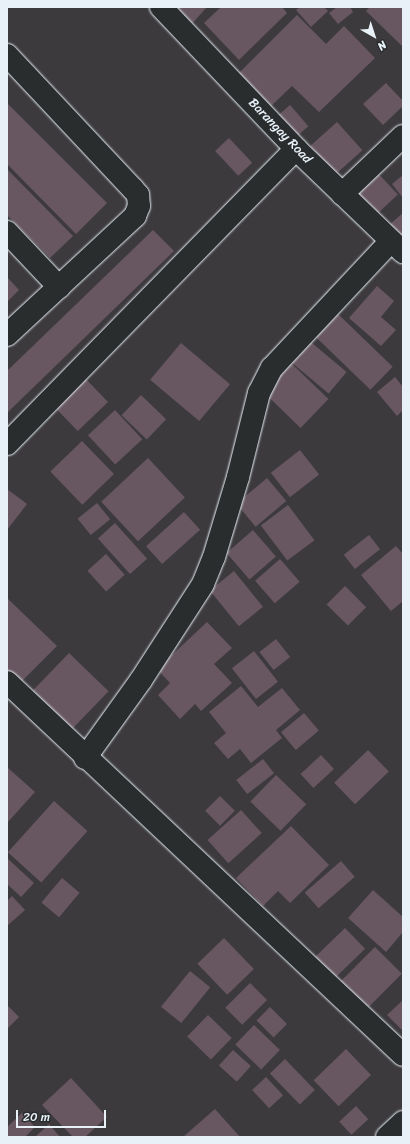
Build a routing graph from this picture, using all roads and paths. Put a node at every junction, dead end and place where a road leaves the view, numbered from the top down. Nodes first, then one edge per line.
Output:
1 (161, 7) edge
2 (7, 55) edge
3 (403, 136) edge
4 (296, 149) junction
5 (342, 194) junction
6 (7, 232) edge
7 (397, 246) edge
8 (59, 287) junction
9 (7, 335) edge
10 (7, 444) edge
11 (7, 682) edge
12 (85, 758) junction
13 (403, 1055) edge
14 (403, 1122) edge
15 (387, 1137) edge

1 - 4 street, Barangay Road
2 - 8 street
3 - 5 street
4 - 5 street, Barangay Road
4 - 10 street
5 - 7 street, Barangay Road
6 - 8 street
7 - 12 street
8 - 9 street
11 - 12 street
12 - 13 street
14 - 15 street

